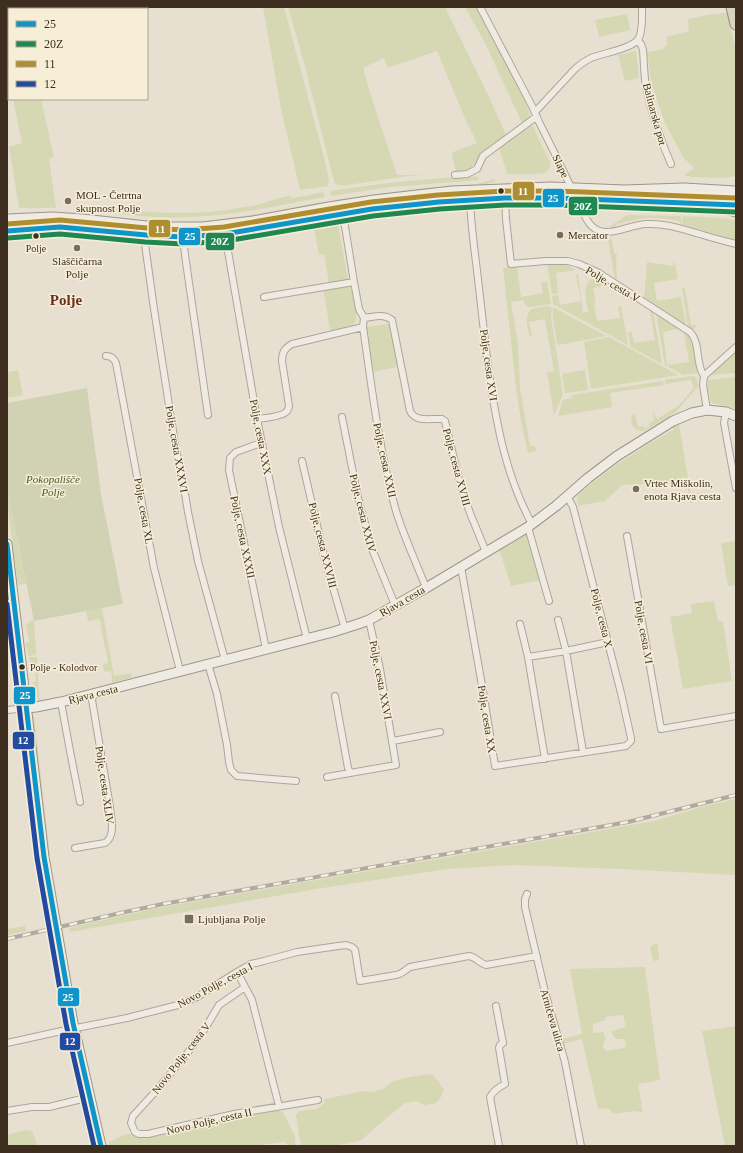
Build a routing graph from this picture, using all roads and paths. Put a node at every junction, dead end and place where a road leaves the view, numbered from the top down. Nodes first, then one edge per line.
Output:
1 (480, 7) edge
2 (642, 7) edge
3 (732, 7) edge
4 (736, 24) edge
5 (637, 41) junction
6 (536, 115) junction
7 (671, 164) dead end
8 (455, 175) dead end
9 (572, 188) junction
10 (736, 191) edge
11 (505, 198) junction
12 (577, 199) junction
13 (470, 200) junction
14 (700, 203) junction
15 (736, 205) edge
16 (736, 212) edge
17 (343, 214) junction
18 (7, 219) edge
19 (7, 231) edge
20 (225, 234) junction
21 (146, 235) junction
22 (183, 237) junction
23 (736, 244) edge
24 (354, 282) junction
25 (264, 297) dead end
26 (364, 318) junction
27 (363, 327) junction
28 (736, 348) edge
29 (106, 356) dead end
30 (704, 376) junction
31 (707, 410) junction
32 (726, 412) junction
33 (208, 416) dead end
34 (736, 416) edge
35 (342, 417) dead end
36 (256, 419) junction
37 (261, 443) junction
38 (302, 461) dead end
39 (736, 488) edge
40 (567, 496) junction
41 (530, 526) junction
42 (626, 536) dead end
43 (7, 545) edge
44 (486, 552) junction
45 (461, 567) junction
46 (426, 588) junction
47 (549, 601) dead end
48 (395, 605) junction
49 (370, 620) junction
50 (558, 620) dead end
51 (520, 624) dead end
52 (345, 629) junction
53 (306, 639) junction
54 (608, 642) junction
55 (266, 649) junction
56 (566, 651) junction
57 (528, 657) junction
58 (225, 660) junction
59 (208, 664) junction
60 (180, 671) junction
61 (91, 694) junction
62 (334, 696) dead end
63 (61, 702) junction
64 (27, 708) junction
65 (7, 710) edge
66 (736, 716) edge
67 (440, 732) dead end
68 (393, 740) junction
69 (583, 752) junction
70 (545, 759) junction
71 (350, 773) junction
72 (327, 777) dead end
73 (296, 781) dead end
74 (80, 802) dead end
75 (74, 848) dead end
76 (527, 894) dead end
77 (536, 956) junction
78 (237, 972) junction
79 (245, 987) junction
80 (496, 1006) dead end
81 (74, 1028) junction
82 (7, 1043) edge
83 (90, 1097) junction
84 (318, 1100) dead end
85 (279, 1106) junction
86 (7, 1112) edge
87 (139, 1134) joint
88 (100, 1146) edge
89 (499, 1146) edge
90 (581, 1146) edge

1 - 6 street, Slape
2 - 5 street
3 - 4 highway
5 - 6 street
5 - 7 street, Balinarska pot
6 - 8 street
6 - 9 street, Slape
9 - 10 main road
9 - 12 street, Slape
9 - 18 main road
11 - 12 main road
11 - 13 main road
11 - 30 street, Polje, cesta V
12 - 14 main road
12 - 23 street, Slape
13 - 17 main road
13 - 41 street, Polje, cesta XVI
14 - 15 main road
14 - 16 main road
17 - 20 main road
17 - 24 street, Polje, cesta XXII
19 - 21 main road
20 - 22 main road
20 - 36 street, Polje, cesta XXX
21 - 22 main road
21 - 58 street, Polje, cesta XXXVI
22 - 33 street
24 - 25 street
24 - 26 street, Polje, cesta XXII
26 - 27 street, Polje, cesta XXII
26 - 44 street, Polje, cesta XVIII
27 - 36 street
27 - 46 street, Polje, cesta XXII
28 - 30 street
29 - 60 street, Polje, cesta XL
30 - 31 street, Polje, cesta V
31 - 32 main road, Rjava cesta
31 - 40 main road, Rjava cesta
32 - 34 main road, Rjava cesta
32 - 39 street
35 - 48 street, Polje, cesta XXIV
36 - 37 street, Polje, cesta XXX
37 - 53 street, Polje, cesta XXX
37 - 55 street, Polje, cesta XXXII
38 - 52 street, Polje, cesta XXVIII
40 - 41 main road, Rjava cesta
40 - 54 street, Polje, cesta X
41 - 44 main road, Rjava cesta
41 - 47 street, Polje, cesta XVI
42 - 66 street, Polje, cesta VI
43 - 64 main road
44 - 45 main road, Rjava cesta
45 - 46 main road, Rjava cesta
45 - 70 street, Polje, cesta XX
46 - 48 main road, Rjava cesta
48 - 49 main road, Rjava cesta
49 - 52 main road, Rjava cesta
49 - 68 street, Polje, cesta XXVI
50 - 56 street
51 - 57 street
52 - 53 main road, Rjava cesta
53 - 55 main road, Rjava cesta
54 - 56 street
54 - 69 street, Polje, cesta X
55 - 58 main road, Rjava cesta
56 - 57 street
56 - 69 street
57 - 70 street
58 - 59 main road, Rjava cesta
59 - 60 main road, Rjava cesta
59 - 73 street
60 - 61 main road, Rjava cesta
61 - 63 main road, Rjava cesta
61 - 75 street, Polje, cesta XLIV
62 - 71 street
63 - 64 main road, Rjava cesta
63 - 74 street
64 - 65 street
64 - 81 main road
67 - 68 street
68 - 71 street, Polje, cesta XXVI
69 - 70 street
71 - 72 street, Polje, cesta XXVI
76 - 77 street, Arničeva ulica
77 - 78 street, Novo Polje, cesta I
77 - 90 street, Arničeva ulica
78 - 79 street
78 - 81 street, Novo Polje, cesta I
79 - 85 street
79 - 87 street, Novo Polje, cesta V
80 - 89 street
81 - 82 street, Novo Polje, cesta I
81 - 83 main road
83 - 86 street
83 - 88 main road
84 - 85 street, Novo Polje, cesta II
85 - 87 street, Novo Polje, cesta II

